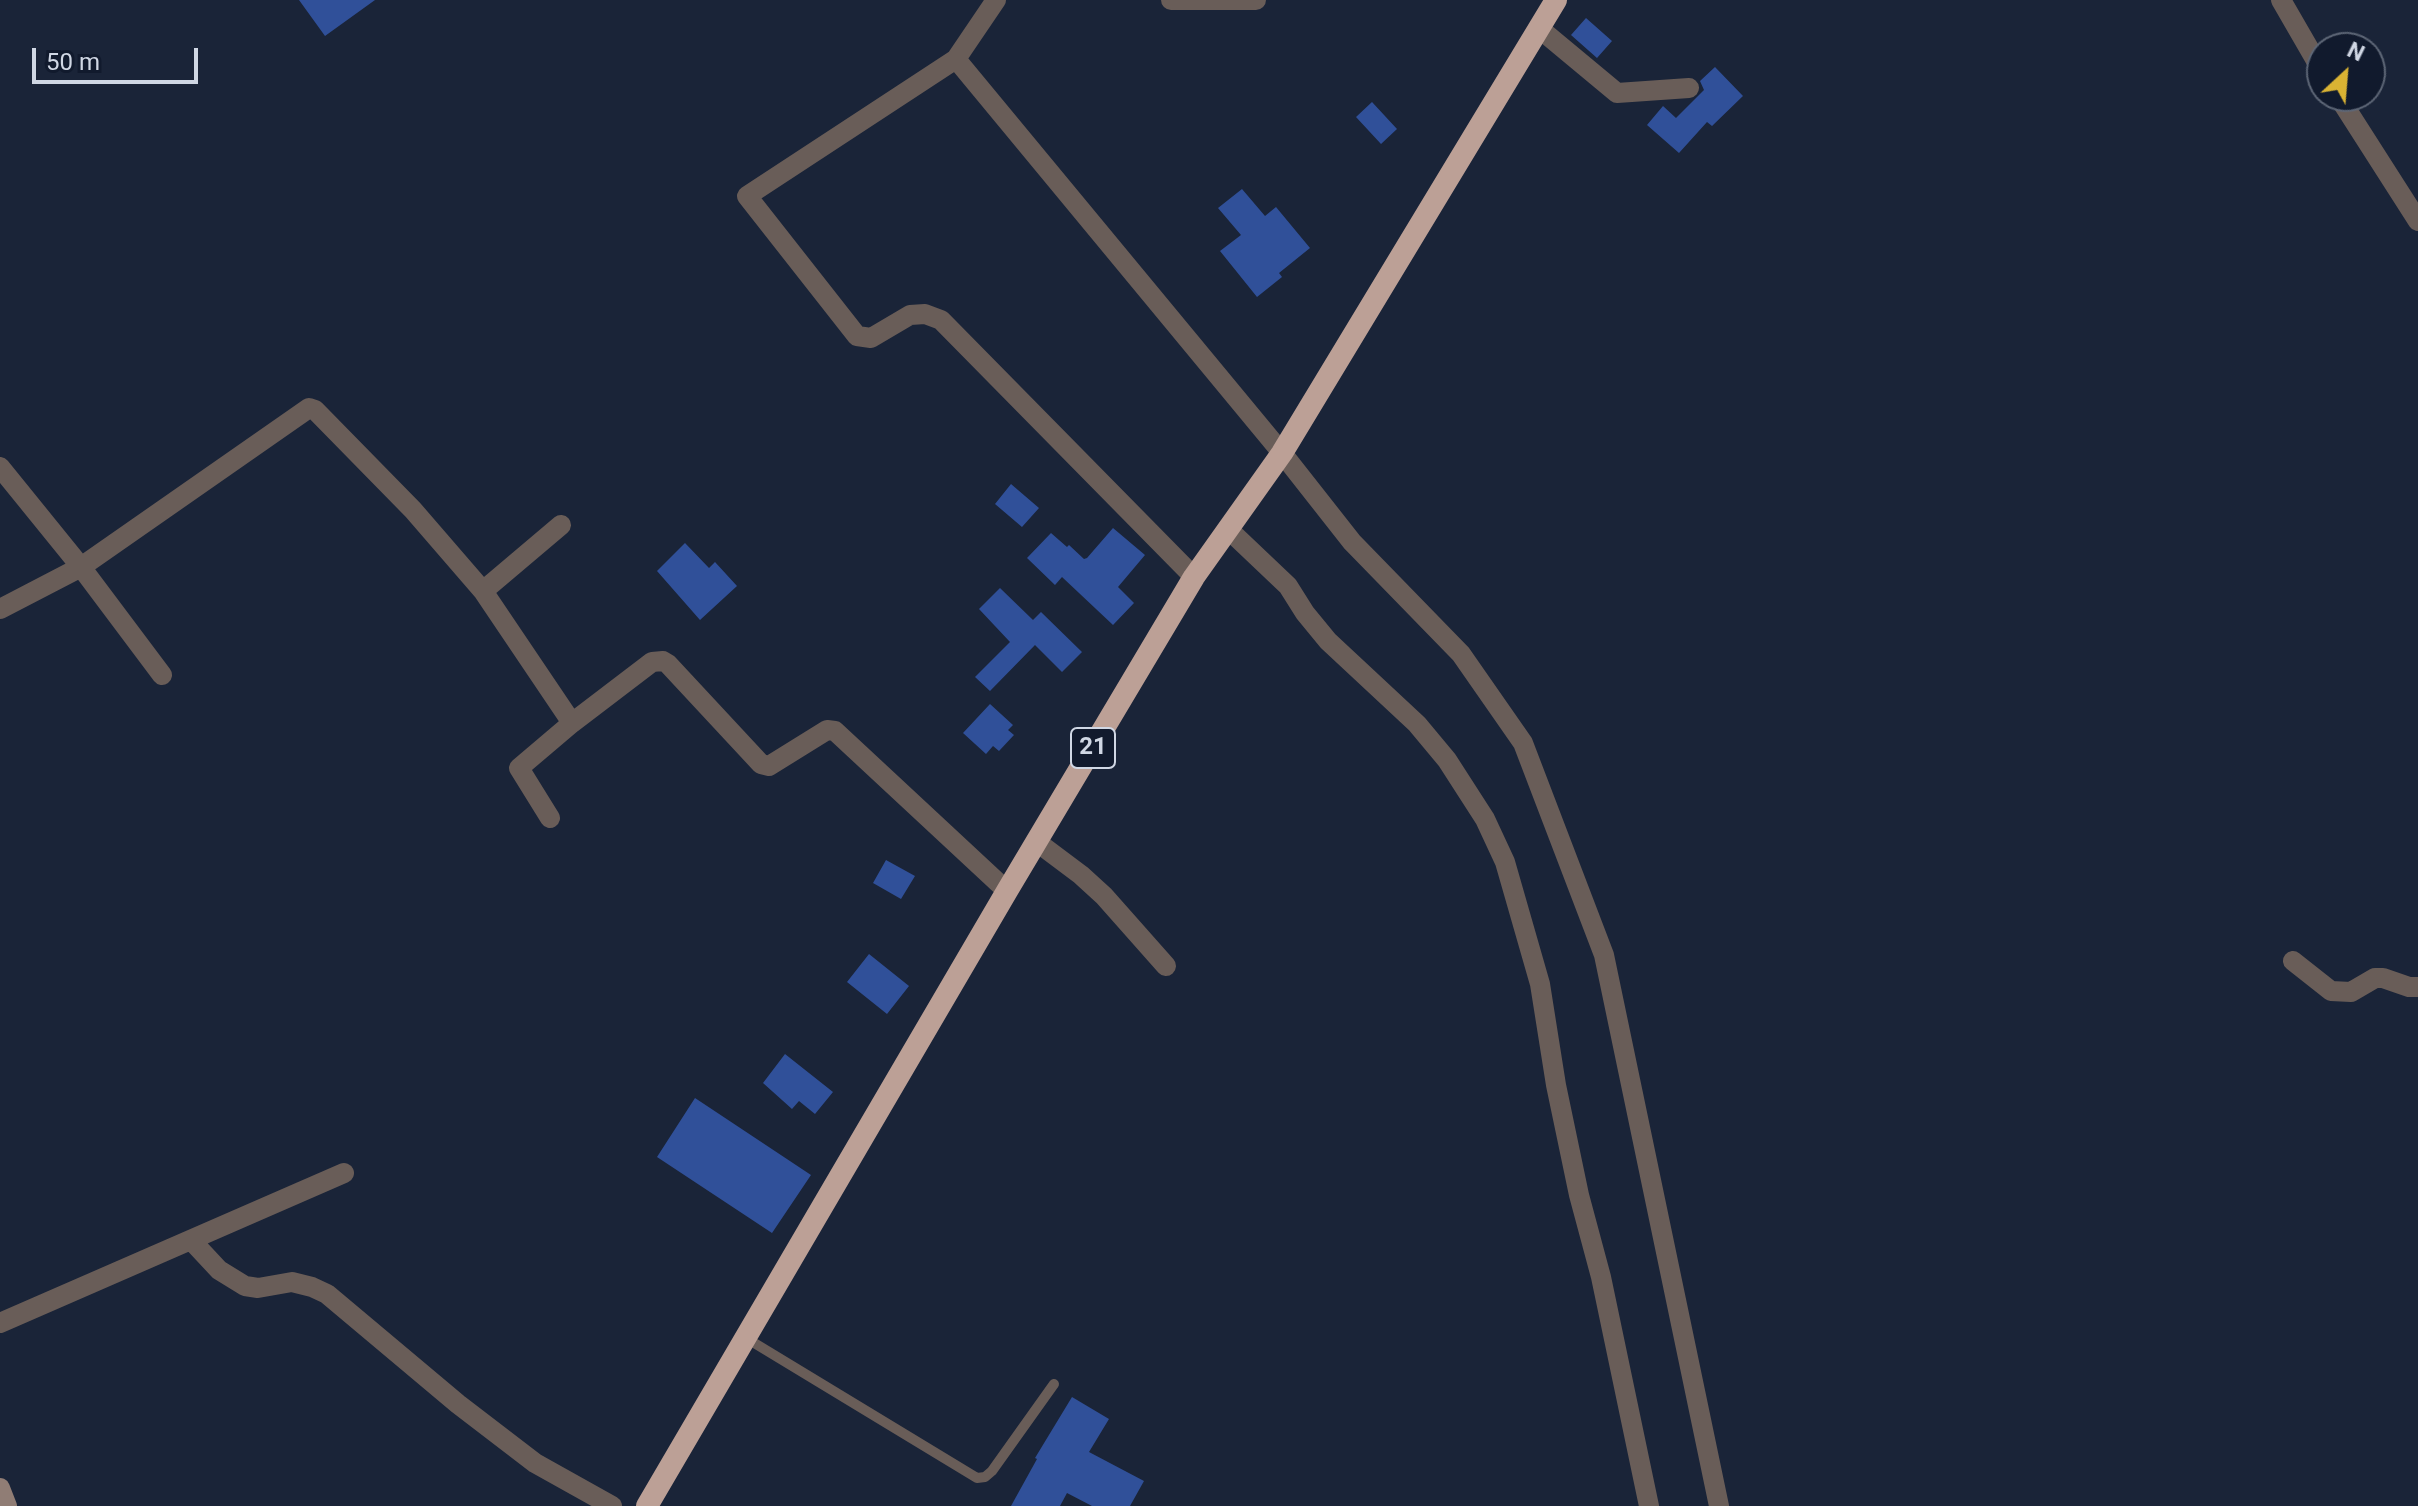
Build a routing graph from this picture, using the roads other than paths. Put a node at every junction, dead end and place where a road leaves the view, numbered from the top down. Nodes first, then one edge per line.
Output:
1 (996, 0) edge
2 (1171, 0) edge
3 (1256, 0) edge
4 (1556, 0) edge
5 (2281, 0) edge
6 (1540, 29) junction
7 (2306, 43) edge
8 (956, 59) junction
9 (1689, 88) dead end
10 (2348, 112) edge
11 (2418, 221) edge
12 (1282, 453) junction
13 (0, 467) edge
14 (561, 525) dead end
15 (1228, 529) junction
16 (81, 567) junction
17 (1194, 577) junction
18 (483, 591) junction
19 (0, 609) edge
20 (162, 675) dead end
21 (572, 723) junction
22 (550, 818) dead end
23 (1037, 842) junction
24 (1007, 891) junction
25 (2293, 961) dead end
26 (1166, 966) dead end
27 (2418, 987) edge
28 (344, 1173) dead end
29 (191, 1240) junction
30 (0, 1323) edge
31 (744, 1337) junction
32 (1054, 1384) dead end
33 (0, 1488) edge
34 (7, 1506) edge
35 (612, 1506) edge
36 (647, 1506) edge
37 (1649, 1506) edge
38 (1719, 1506) edge

1 - 8 street
2 - 3 street
4 - 6 highway, 21
5 - 7 street
6 - 9 street
6 - 12 highway, 21
8 - 12 street
8 - 17 street
10 - 11 street
12 - 15 highway, 21
12 - 38 street
13 - 16 street
14 - 18 street
15 - 17 highway, 21
15 - 37 street
16 - 18 street
16 - 19 street
16 - 20 street
17 - 23 highway, 21
18 - 21 street
21 - 22 street
21 - 24 street
23 - 24 highway, 21
23 - 26 street
24 - 31 highway, 21
25 - 27 street
28 - 29 street
29 - 30 street
29 - 35 street
31 - 32 lane
31 - 36 highway, 21
33 - 34 main road

